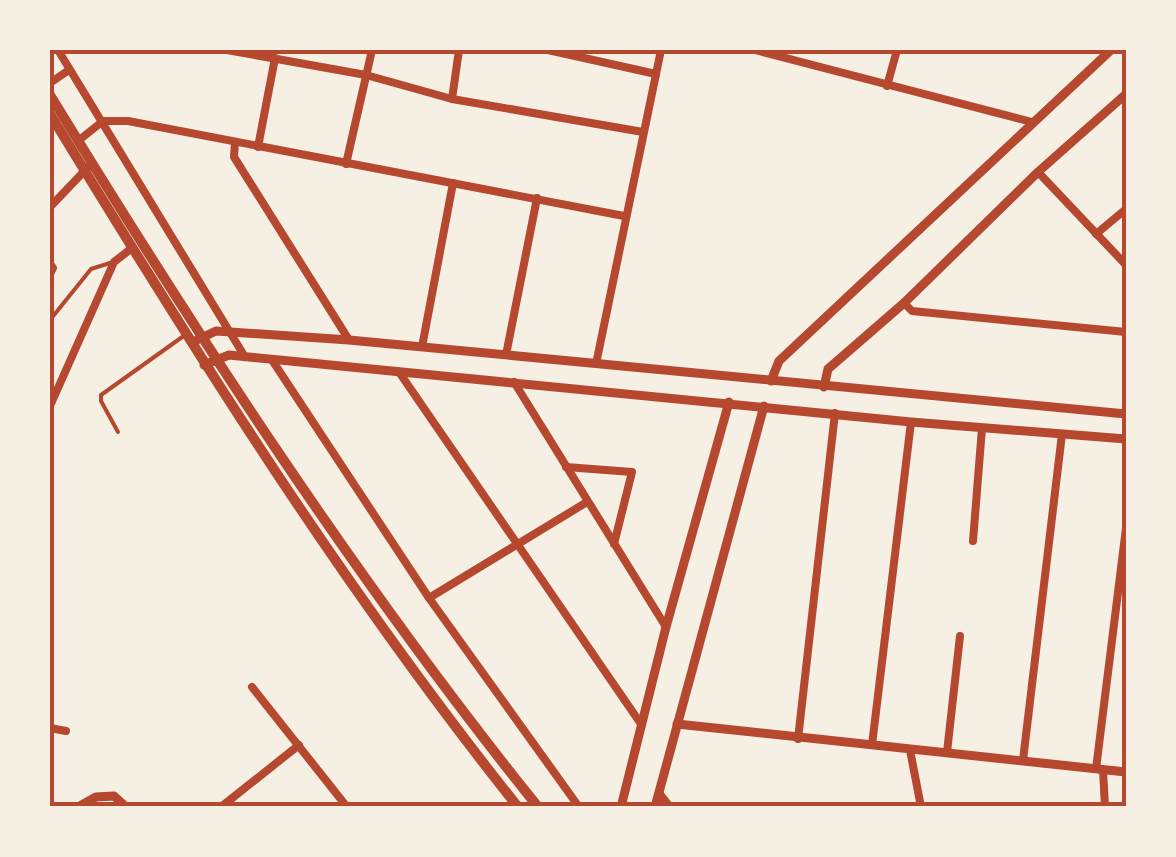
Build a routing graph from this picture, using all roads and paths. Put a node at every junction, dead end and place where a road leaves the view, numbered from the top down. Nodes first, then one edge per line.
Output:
1 (58, 50) edge
2 (227, 50) edge
3 (372, 50) edge
4 (459, 50) edge
5 (548, 50) edge
6 (661, 50) edge
7 (755, 50) edge
8 (898, 50) edge
9 (1109, 50) edge
10 (280, 56) edge
11 (69, 70) junction
12 (656, 74) junction
13 (366, 75) junction
14 (50, 83) edge
15 (887, 86) junction
16 (1126, 94) edge
17 (50, 95) edge
18 (452, 98) junction
19 (50, 114) edge
20 (104, 121) junction
21 (1032, 122) junction
22 (642, 132) junction
23 (78, 141) junction
24 (235, 142) junction
25 (258, 147) junction
26 (346, 164) junction
27 (88, 166) junction
28 (1038, 172) junction
29 (454, 184) junction
30 (536, 198) junction
31 (50, 207) edge
32 (1126, 208) edge
33 (624, 216) junction
34 (1096, 234) junction
35 (132, 248) junction
36 (114, 262) junction
37 (50, 264) edge
38 (1126, 265) edge
39 (50, 274) edge
40 (904, 303) junction
41 (50, 320) edge
42 (231, 332) junction
43 (1126, 332) edge
44 (203, 336) junction
45 (187, 340) junction
46 (350, 340) junction
47 (422, 347) junction
48 (506, 355) junction
49 (245, 357) junction
50 (218, 358) junction
51 (272, 360) junction
52 (559, 360) junction
53 (596, 364) junction
54 (204, 365) junction
55 (399, 372) junction
56 (750, 379) junction
57 (772, 381) junction
58 (514, 382) junction
59 (557, 386) junction
60 (824, 387) junction
61 (728, 402) junction
62 (746, 404) junction
63 (50, 406) edge
64 (764, 406) junction
65 (836, 413) junction
66 (1126, 414) edge
67 (911, 422) junction
68 (982, 428) junction
69 (118, 432) dead end
70 (1062, 434) junction
71 (1126, 439) edge
72 (566, 466) junction
73 (587, 502) junction
74 (1126, 528) edge
75 (974, 541) dead end
76 (518, 544) junction
77 (613, 544) junction
78 (428, 598) junction
79 (666, 627) junction
80 (960, 636) dead end
81 (252, 687) dead end
82 (641, 724) junction
83 (677, 724) junction
84 (50, 728) edge
85 (66, 731) dead end
86 (798, 739) junction
87 (298, 744) junction
88 (872, 745) junction
89 (910, 750) junction
90 (948, 752) junction
91 (1023, 760) junction
92 (1100, 769) junction
93 (1126, 772) edge
94 (659, 793) junction
95 (232, 798) junction
96 (78, 807) edge
97 (126, 807) edge
98 (221, 807) edge
99 (239, 807) edge
100 (347, 807) edge
101 (518, 807) edge
102 (538, 807) edge
103 (579, 807) edge
104 (622, 807) edge
105 (655, 807) edge
106 (670, 807) edge
107 (921, 807) edge
108 (1105, 807) edge

1 - 11 street
2 - 10 street
3 - 13 street
4 - 18 street
5 - 12 street
6 - 12 street
7 - 15 street
8 - 15 street
9 - 21 street
10 - 13 street
10 - 25 street
11 - 14 street
11 - 20 street
12 - 22 street
13 - 18 street
13 - 26 street
15 - 21 street
16 - 28 street
17 - 23 main road
18 - 22 street
19 - 27 main road
20 - 23 street
20 - 24 street
20 - 42 street
21 - 57 street
22 - 33 street
23 - 27 main road
24 - 25 street
24 - 46 street
25 - 26 street
26 - 29 street
27 - 31 street
27 - 35 main road
27 - 44 main road
28 - 34 street
28 - 40 street
29 - 30 street
29 - 47 street
30 - 33 street
30 - 48 street
32 - 34 street
33 - 53 street
34 - 38 street
35 - 36 street
35 - 45 main road
36 - 41 lane
36 - 63 street
37 - 39 street
40 - 43 street
40 - 60 street
42 - 44 street
42 - 46 street
42 - 49 street
44 - 45 street
44 - 50 main road
45 - 54 main road
45 - 69 lane
46 - 47 street
47 - 48 street
48 - 52 street
49 - 50 street
49 - 51 street
50 - 54 street
50 - 102 main road
51 - 55 street
51 - 78 street
52 - 53 street
52 - 59 street
53 - 56 street
54 - 101 main road
55 - 58 street
55 - 76 street
56 - 57 street
56 - 62 street
57 - 60 street
58 - 59 street
58 - 72 street
59 - 61 street
60 - 66 street
61 - 62 street
61 - 79 street
62 - 64 street
64 - 65 street
64 - 83 street
65 - 67 street
65 - 86 street
67 - 68 street
67 - 88 street
68 - 70 street
68 - 75 street
70 - 71 street
70 - 91 street
72 - 73 street
72 - 77 street
73 - 76 street
73 - 77 street
74 - 92 street
76 - 78 street
76 - 82 street
77 - 79 street
78 - 103 street
79 - 82 street
80 - 90 street
81 - 87 street
82 - 104 street
83 - 86 street
83 - 94 street
84 - 85 street
86 - 88 street
87 - 95 street
87 - 100 street
88 - 89 street
89 - 90 street
89 - 107 street
90 - 91 street
91 - 92 street
92 - 93 street
92 - 108 street
94 - 105 street
94 - 106 street
95 - 98 street
95 - 99 street
96 - 97 street

